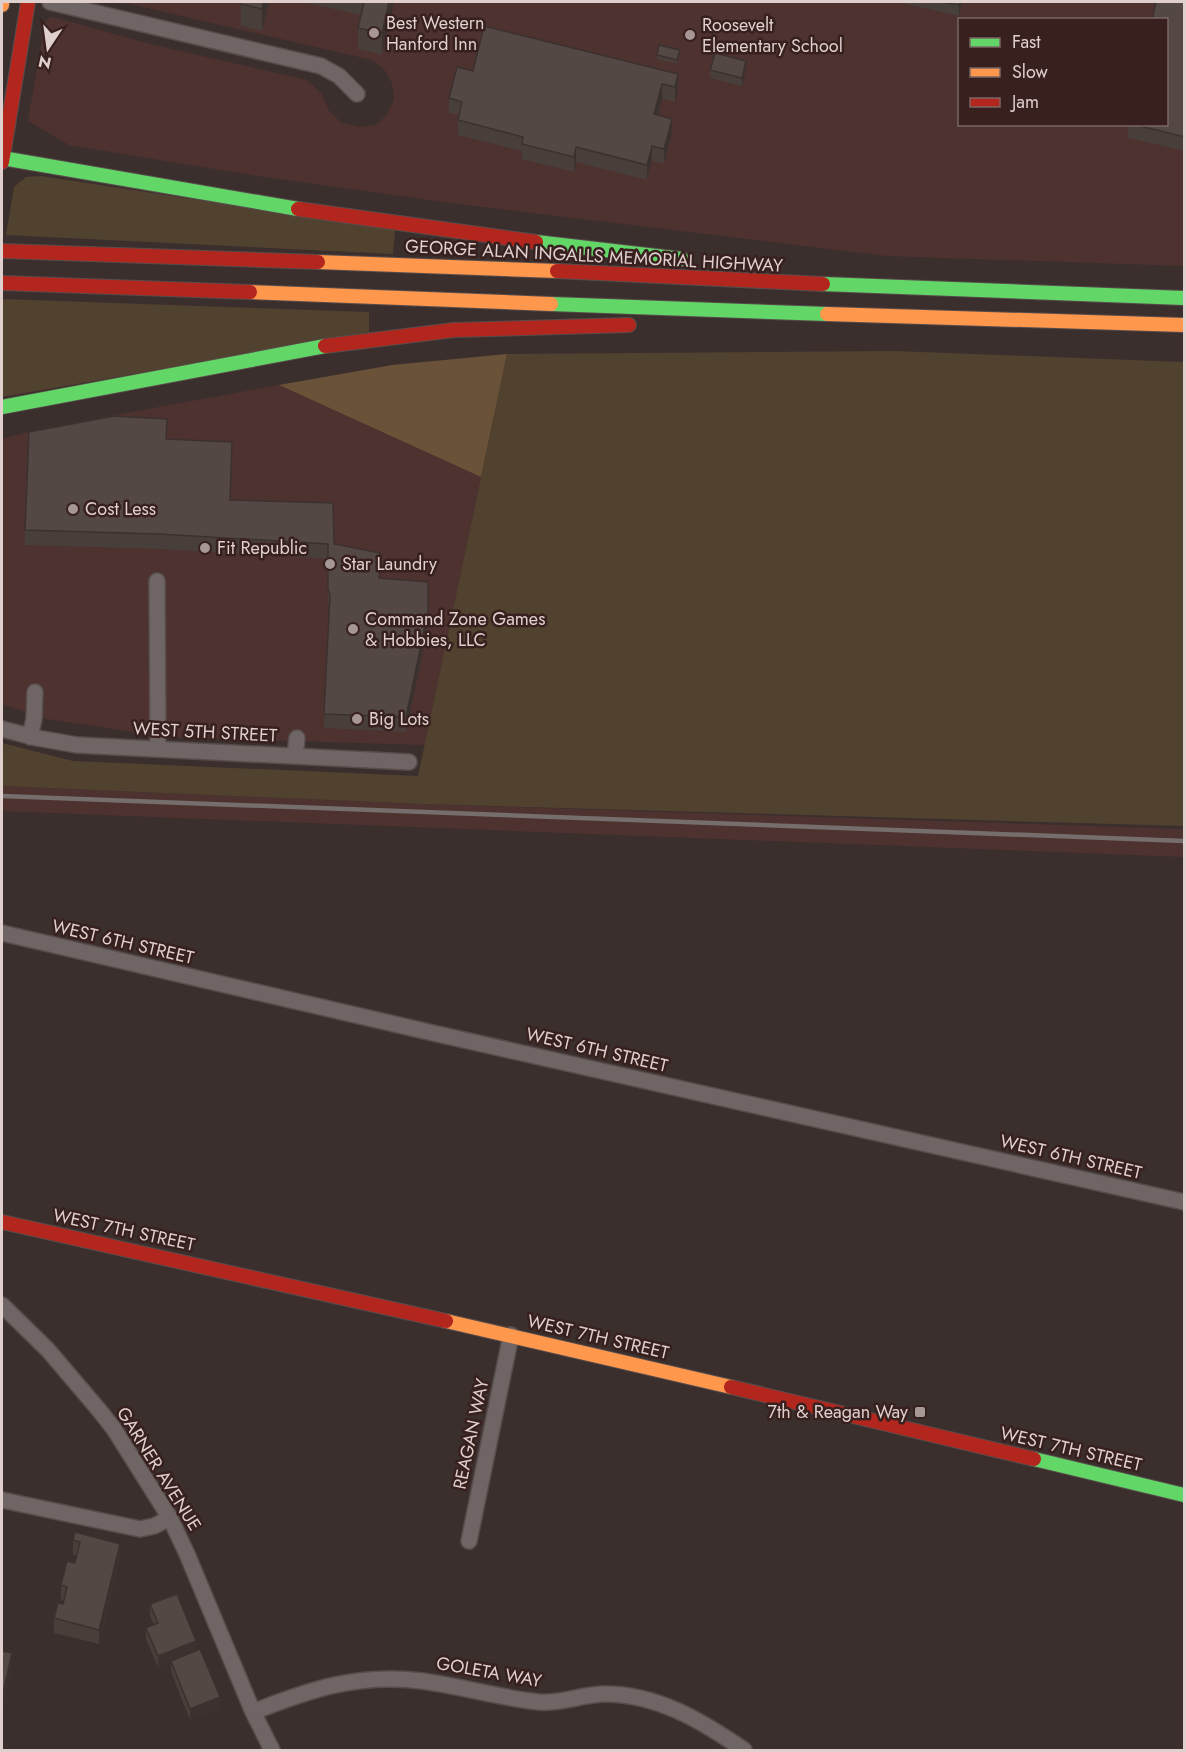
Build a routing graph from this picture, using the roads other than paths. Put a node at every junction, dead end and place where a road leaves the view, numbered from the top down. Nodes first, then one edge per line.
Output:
1 (28, 2) edge
2 (50, 2) edge
3 (357, 94) dead end
4 (2, 159) edge
5 (2, 251) edge
6 (692, 260) dead end
7 (749, 267) dead end
8 (2, 283) edge
9 (902, 287) junction
10 (1185, 298) edge
11 (907, 317) junction
12 (696, 323) dead end
13 (638, 325) dead end
14 (1185, 325) edge
15 (2, 407) edge
16 (157, 581) dead end
17 (35, 692) dead end
18 (2, 729) edge
19 (30, 737) junction
20 (297, 738) dead end
21 (158, 748) junction
22 (295, 756) junction
23 (409, 762) dead end
24 (2, 933) edge
25 (1185, 1202) edge
26 (2, 1222) edge
27 (2, 1305) edge
28 (2, 1313) edge
29 (24, 1328) junction
30 (511, 1335) junction
31 (1185, 1495) edge
32 (2, 1500) edge
33 (170, 1518) junction
34 (469, 1541) dead end
35 (253, 1712) junction
36 (272, 1750) edge
37 (744, 1750) edge

1 - 4 main road
2 - 3 street
4 - 6 main road
5 - 9 main road, GEORGE ALAN INGALLS MEMORIAL HIGHWAY
7 - 9 main road
8 - 11 main road
9 - 10 main road, GEORGE ALAN INGALLS MEMORIAL HIGHWAY
11 - 12 main road
11 - 14 main road
13 - 15 main road
16 - 21 street
17 - 19 street
18 - 19 street, WEST 5TH STREET
19 - 21 street, WEST 5TH STREET
20 - 22 street
21 - 22 street, WEST 5TH STREET
22 - 23 street, WEST 5TH STREET
24 - 25 street, WEST 6TH STREET
26 - 30 main road, WEST 7TH STREET
27 - 29 street, GARNER AVENUE
28 - 29 street, GARNER AVENUE
29 - 33 street, GARNER AVENUE
30 - 31 main road, WEST 7TH STREET
30 - 34 street, REAGAN WAY
32 - 33 street
33 - 35 street, GARNER AVENUE
35 - 36 street, GARNER AVENUE
35 - 37 street, GOLETA WAY

